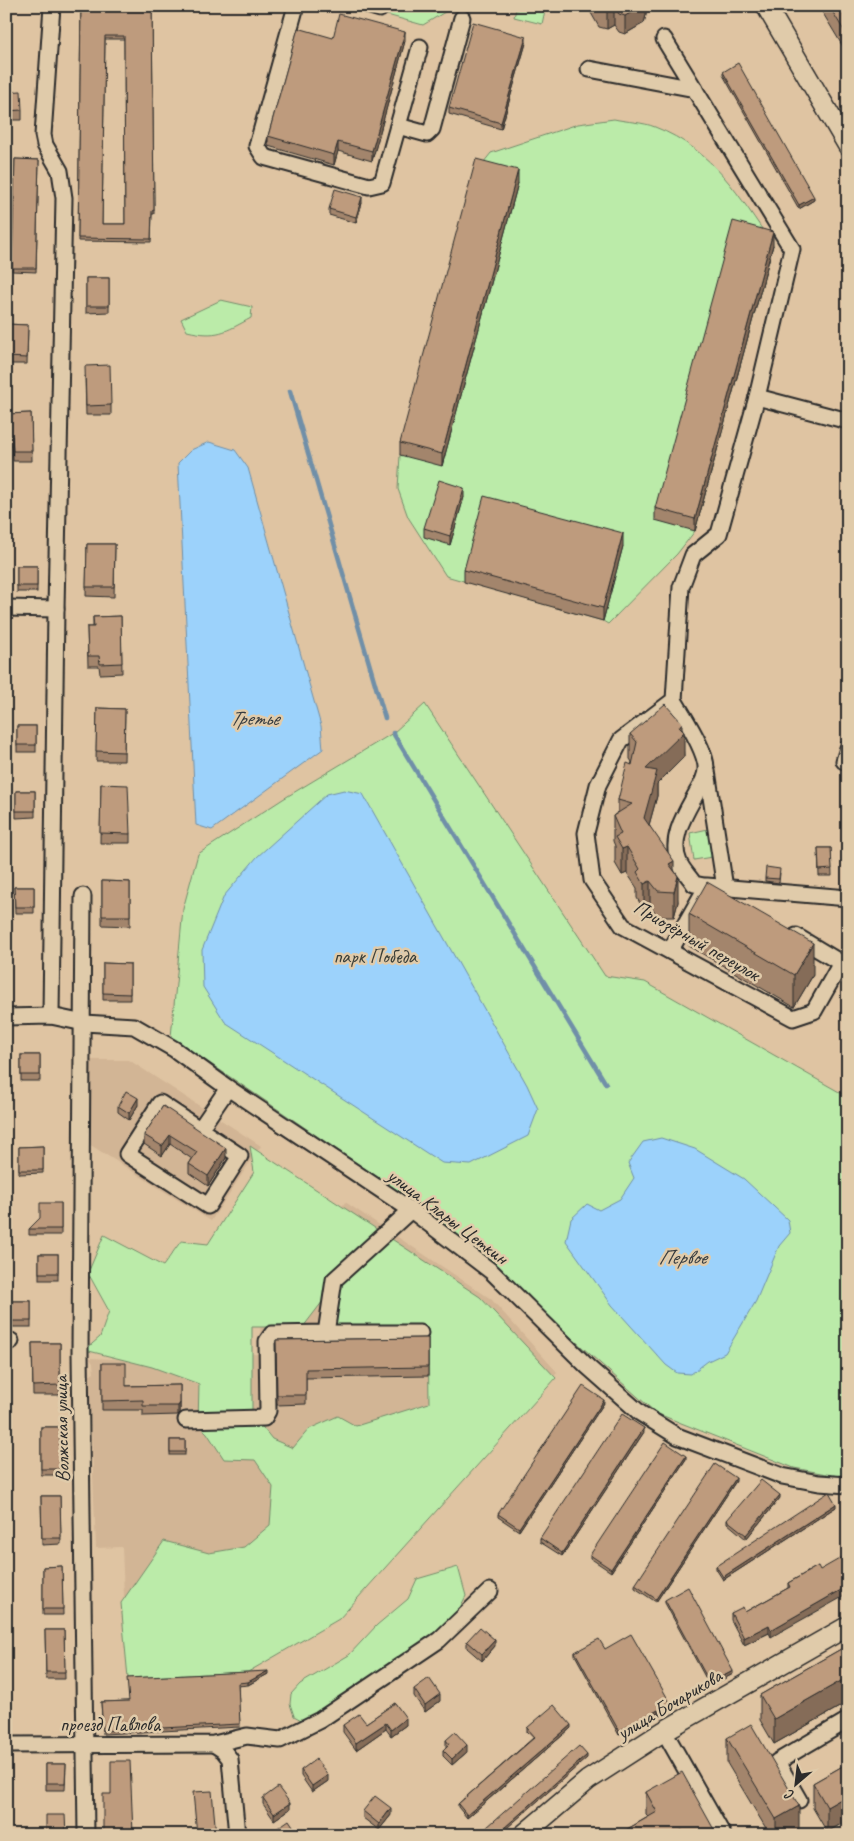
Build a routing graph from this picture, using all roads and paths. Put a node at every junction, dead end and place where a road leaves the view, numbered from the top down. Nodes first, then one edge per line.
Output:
1 (52, 6) edge
2 (296, 6) edge
3 (771, 8) edge
4 (462, 18) dead end
5 (664, 39) dead end
6 (420, 47) dead end
7 (589, 69) dead end
8 (695, 89) junction
9 (398, 126) junction
10 (848, 146) edge
11 (757, 397) junction
12 (848, 421) edge
13 (6, 608) edge
14 (56, 609) junction
15 (674, 700) junction
16 (848, 748) edge
17 (848, 762) edge
18 (706, 769) junction
19 (707, 886) junction
20 (725, 888) junction
21 (83, 896) dead end
22 (848, 898) edge
23 (739, 903) edge
24 (782, 928) edge
25 (670, 952) junction
26 (845, 960) edge
27 (6, 1016) edge
28 (50, 1016) junction
29 (84, 1023) junction
30 (228, 1088) junction
31 (200, 1129) junction
32 (411, 1210) junction
33 (326, 1333) junction
34 (420, 1333) dead end
35 (186, 1420) dead end
36 (848, 1485) edge
37 (490, 1591) dead end
38 (848, 1626) edge
39 (848, 1720) edge
40 (664, 1731) junction
41 (85, 1744) junction
42 (214, 1744) junction
43 (6, 1745) edge
44 (799, 1800) dead end
45 (86, 1835) edge
46 (237, 1835) edge
47 (523, 1835) edge
48 (723, 1835) edge

1 - 14 street
2 - 9 street
3 - 10 main road
4 - 9 street
5 - 8 street
6 - 9 street
7 - 8 street
8 - 11 street
11 - 12 street
11 - 15 street
13 - 14 street
14 - 28 street
15 - 18 street
15 - 25 street, Приозёрный переулок
16 - 17 street
18 - 19 street
18 - 20 street
19 - 20 street
19 - 23 street
19 - 25 street
20 - 22 street
21 - 29 street, Волжская улица
24 - 26 street
25 - 26 street, Приозёрный переулок
27 - 28 street, улица Клары Цеткин
28 - 29 street, улица Клары Цеткин
29 - 30 street, улица Клары Цеткин
29 - 41 street, Волжская улица
30 - 31 street
30 - 32 street, улица Клары Цеткин
31 - 31 street
32 - 33 street
32 - 36 street, улица Клары Цеткин
33 - 34 street
33 - 35 street
37 - 42 street, проезд Павлова
38 - 40 main road, улица Бочарикова
39 - 44 street
40 - 47 main road, улица Бочарикова
40 - 48 street
41 - 42 street, проезд Павлова
41 - 43 street, проезд Павлова
41 - 45 street, Волжская улица
42 - 46 street

